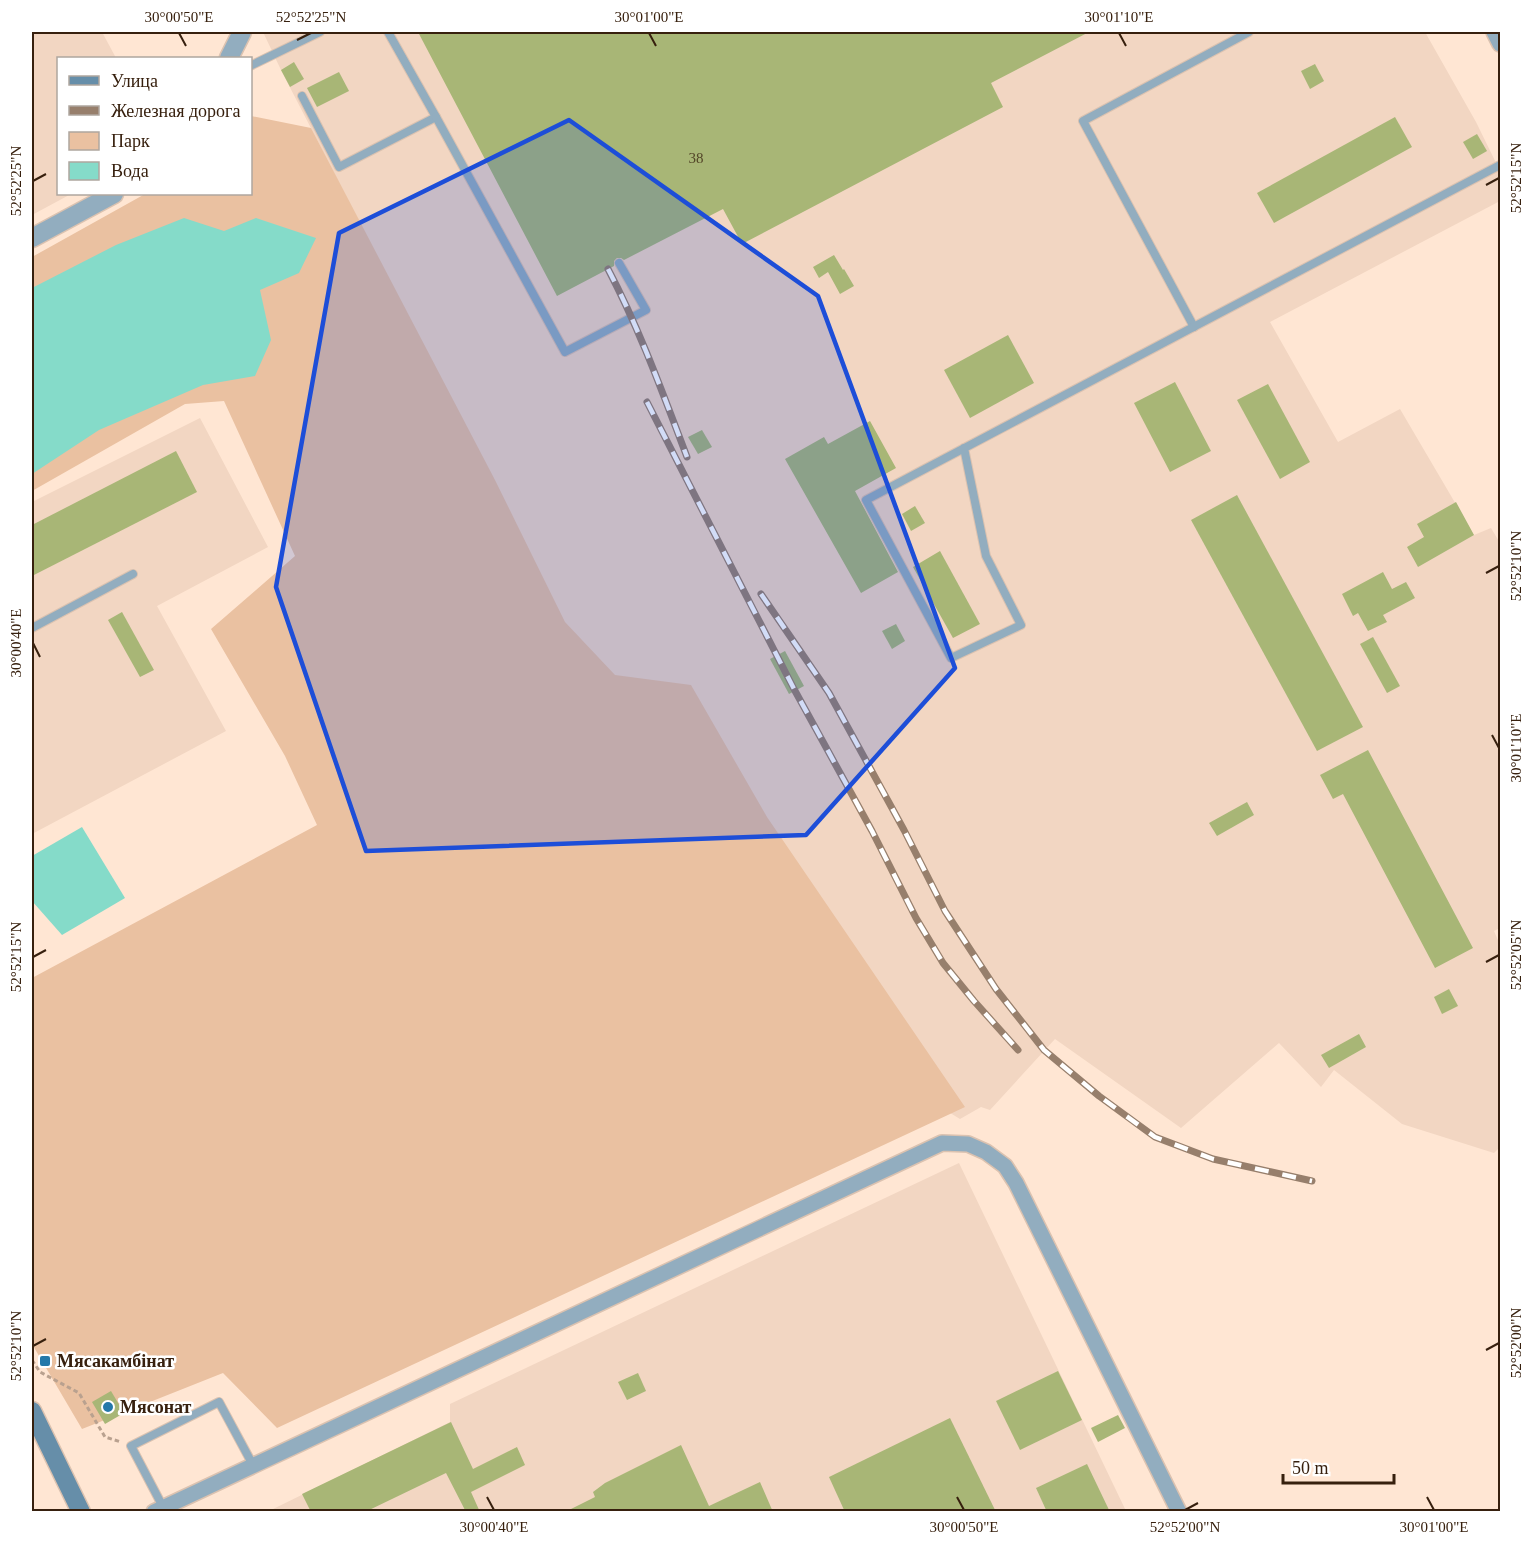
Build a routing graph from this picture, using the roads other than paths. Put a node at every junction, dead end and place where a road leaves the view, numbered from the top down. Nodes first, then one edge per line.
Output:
1 (242, 32) edge
2 (320, 32) edge
3 (388, 32) edge
4 (1249, 32) edge
5 (1494, 32) edge
6 (1500, 44) edge
7 (230, 57) edge
8 (252, 65) edge
9 (302, 96) dead end
10 (436, 117) junction
11 (1500, 165) edge
12 (112, 195) edge
13 (32, 238) edge
14 (619, 263) dead end
15 (1194, 327) junction
16 (964, 448) junction
17 (132, 574) dead end
18 (32, 628) edge
19 (32, 1411) edge
20 (253, 1465) junction
21 (158, 1509) edge
22 (81, 1512) edge
23 (1179, 1512) edge

1 - 7 street
2 - 8 lane
3 - 10 lane
4 - 15 lane
5 - 6 street
9 - 10 lane
10 - 14 lane
11 - 15 lane
12 - 13 street
15 - 16 lane
16 - 16 lane
17 - 18 lane
19 - 22 main road
20 - 21 street
20 - 21 lane
20 - 23 street

